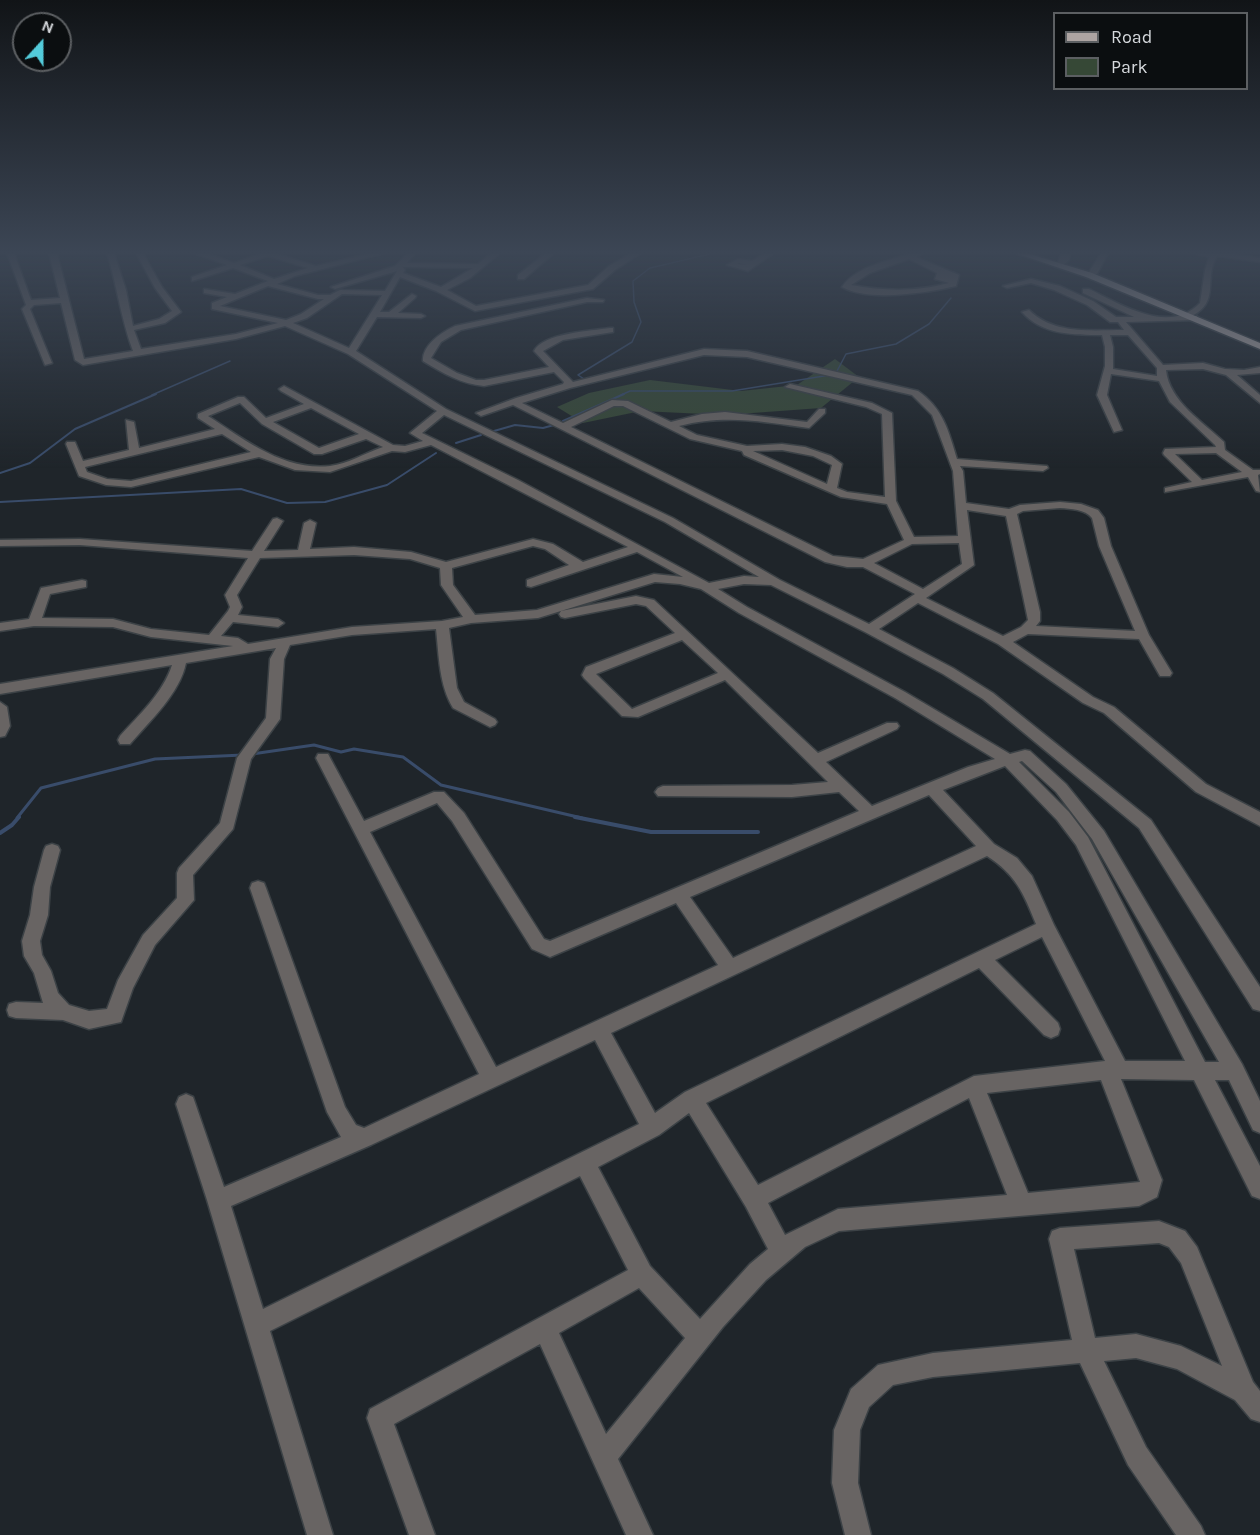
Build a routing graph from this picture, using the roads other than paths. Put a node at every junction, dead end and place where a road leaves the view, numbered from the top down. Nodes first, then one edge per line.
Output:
1 (32, 325) edge
2 (70, 325) edge
3 (129, 325) edge
4 (147, 325) edge
5 (275, 325) edge
6 (290, 325) edge
7 (368, 325) edge
8 (473, 325) edge
9 (1041, 325) edge
10 (1122, 325) edge
11 (1211, 325) edge
12 (130, 329) junction
13 (610, 330) dead end
14 (1105, 332) junction
15 (1131, 333) junction
16 (1260, 346) edge
17 (351, 352) junction
18 (139, 354) junction
19 (48, 363) dead end
20 (1161, 368) junction
21 (555, 369) junction
22 (1260, 370) edge
23 (1107, 371) junction
24 (1228, 372) junction
25 (1162, 380) junction
26 (567, 386) junction
27 (790, 387) dead end
28 (284, 389) dead end
29 (519, 400) junction
30 (1260, 400) edge
31 (312, 404) junction
32 (443, 411) junction
33 (822, 411) dead end
34 (481, 414) dead end
35 (129, 422) dead end
36 (265, 422) junction
37 (671, 425) junction
38 (563, 427) junction
39 (225, 430) junction
40 (1117, 430) dead end
41 (367, 435) junction
42 (431, 442) junction
43 (71, 444) dead end
44 (391, 448) junction
45 (747, 449) junction
46 (1218, 450) junction
47 (135, 452) junction
48 (261, 453) junction
49 (953, 462) junction
50 (79, 465) junction
51 (1043, 468) dead end
52 (1256, 473) edge
53 (1200, 484) junction
54 (831, 489) junction
55 (1260, 489) edge
56 (1169, 490) dead end
57 (891, 501) junction
58 (962, 506) junction
59 (1011, 513) junction
60 (277, 521) dead end
61 (310, 523) dead end
62 (964, 539) junction
63 (909, 541) junction
64 (2, 547) edge
65 (637, 548) junction
66 (256, 555) junction
67 (300, 555) junction
68 (865, 563) junction
69 (446, 566) junction
70 (578, 566) junction
71 (672, 579) junction
72 (531, 583) dead end
73 (776, 583) junction
74 (82, 584) dead end
75 (709, 587) junction
76 (920, 596) junction
77 (643, 601) junction
78 (538, 614) junction
79 (229, 617) junction
80 (471, 619) junction
81 (34, 622) junction
82 (278, 623) dead end
83 (442, 625) junction
84 (0, 627) edge
85 (870, 629) junction
86 (1026, 630) junction
87 (685, 634) junction
88 (1143, 635) junction
89 (213, 639) junction
90 (1003, 641) junction
91 (285, 643) junction
92 (246, 648) junction
93 (180, 658) junction
94 (1165, 673) dead end
95 (727, 674) junction
96 (0, 689) edge
97 (0, 707) edge
98 (490, 722) dead end
99 (892, 726) dead end
100 (0, 732) edge
101 (124, 740) dead end
102 (1016, 757) junction
103 (323, 758) dead end
104 (816, 760) junction
105 (842, 786) junction
106 (932, 788) junction
107 (663, 792) dead end
108 (870, 813) junction
109 (1260, 820) edge
110 (360, 829) junction
111 (988, 848) junction
112 (52, 850) dead end
113 (258, 888) dead end
114 (679, 894) junction
115 (1046, 927) junction
116 (982, 959) junction
117 (730, 968) junction
118 (1260, 1003) edge
119 (16, 1010) dead end
120 (63, 1012) junction
121 (599, 1029) junction
122 (1051, 1029) dead end
123 (1113, 1069) junction
124 (1235, 1071) junction
125 (1201, 1072) junction
126 (492, 1079) junction
127 (974, 1085) junction
128 (692, 1099) junction
129 (186, 1104) dead end
130 (1260, 1124) edge
131 (652, 1128) junction
132 (364, 1138) junction
133 (584, 1163) junction
134 (1260, 1188) edge
135 (754, 1199) junction
136 (218, 1200) junction
137 (1022, 1205) junction
138 (782, 1252) junction
139 (642, 1274) junction
140 (256, 1325) junction
141 (545, 1328) junction
142 (700, 1337) junction
143 (1086, 1349) junction
144 (1244, 1391) junction
145 (1260, 1410) edge
146 (604, 1457) junction
147 (320, 1535) edge
148 (422, 1535) edge
149 (640, 1535) edge
150 (858, 1535) edge
151 (1192, 1535) edge

1 - 19 street
2 - 18 street
3 - 12 street
4 - 12 street
5 - 18 street
6 - 17 street
7 - 17 street
8 - 21 street
9 - 14 street
10 - 15 street
11 - 16 main road
12 - 18 street
13 - 21 street
14 - 15 street
14 - 23 street
15 - 20 street
17 - 32 street
20 - 24 street
20 - 25 street
21 - 26 street
22 - 24 street
23 - 25 street
23 - 40 street
24 - 30 street
25 - 46 street
26 - 29 street
26 - 49 street
27 - 57 street
28 - 31 street
29 - 34 street
29 - 38 street
31 - 36 street
31 - 41 street
32 - 42 street
32 - 73 street
33 - 37 street
35 - 47 street
36 - 39 street
36 - 41 street
37 - 38 street
37 - 45 street
38 - 68 street
39 - 47 street
39 - 48 street
41 - 44 street
42 - 44 street
42 - 65 street
43 - 50 street
44 - 48 street
45 - 54 street
45 - 54 street
46 - 52 street
46 - 53 street
47 - 50 street
48 - 50 street
49 - 51 street
49 - 58 street
52 - 53 street
52 - 55 street
53 - 56 street
54 - 57 street
57 - 63 street
58 - 59 street
58 - 62 street
59 - 86 street
59 - 88 street
60 - 66 street
61 - 67 street
62 - 63 street
62 - 76 street
63 - 68 street
64 - 66 street
65 - 70 street
65 - 75 street
66 - 67 street
66 - 79 street
67 - 69 street
68 - 76 street
69 - 70 street
69 - 80 street
70 - 72 street
71 - 75 street
71 - 77 street
71 - 78 street
73 - 75 street
73 - 85 street
74 - 81 street
75 - 102 street
76 - 85 street
76 - 90 street
77 - 78 street
77 - 87 street
78 - 80 street
79 - 82 street
79 - 89 street
80 - 83 street
81 - 84 street
81 - 89 street
83 - 91 street
83 - 98 street
85 - 118 street
86 - 88 street
86 - 90 street
87 - 95 street
87 - 95 street
88 - 94 street
89 - 92 street
90 - 109 street
91 - 92 street
91 - 120 street
92 - 93 street
93 - 96 street
93 - 101 street
95 - 104 street
97 - 100 street
99 - 104 street
102 - 106 street
102 - 124 street
102 - 125 street
103 - 110 street
104 - 105 street
105 - 107 street
105 - 108 street
106 - 108 street
106 - 111 street
108 - 114 street
110 - 114 street
110 - 126 street
111 - 115 street
111 - 117 street
112 - 120 street
113 - 132 street
114 - 117 street
115 - 116 street
115 - 123 street
116 - 122 street
116 - 128 street
117 - 121 street
119 - 120 street
121 - 126 street
121 - 131 street
123 - 125 street
123 - 127 street
123 - 137 street
124 - 125 street
124 - 130 street
125 - 134 street
126 - 132 street
127 - 135 street
127 - 137 street
128 - 131 street
128 - 135 street
129 - 136 street
131 - 133 street
132 - 136 street
133 - 139 street
133 - 140 street
135 - 138 street
136 - 140 street
137 - 138 street
138 - 142 street
139 - 141 street
139 - 142 street
140 - 147 street
141 - 146 street
141 - 148 street
142 - 146 street
143 - 144 street
143 - 144 street
143 - 150 street
143 - 151 street
144 - 145 street
146 - 149 street

